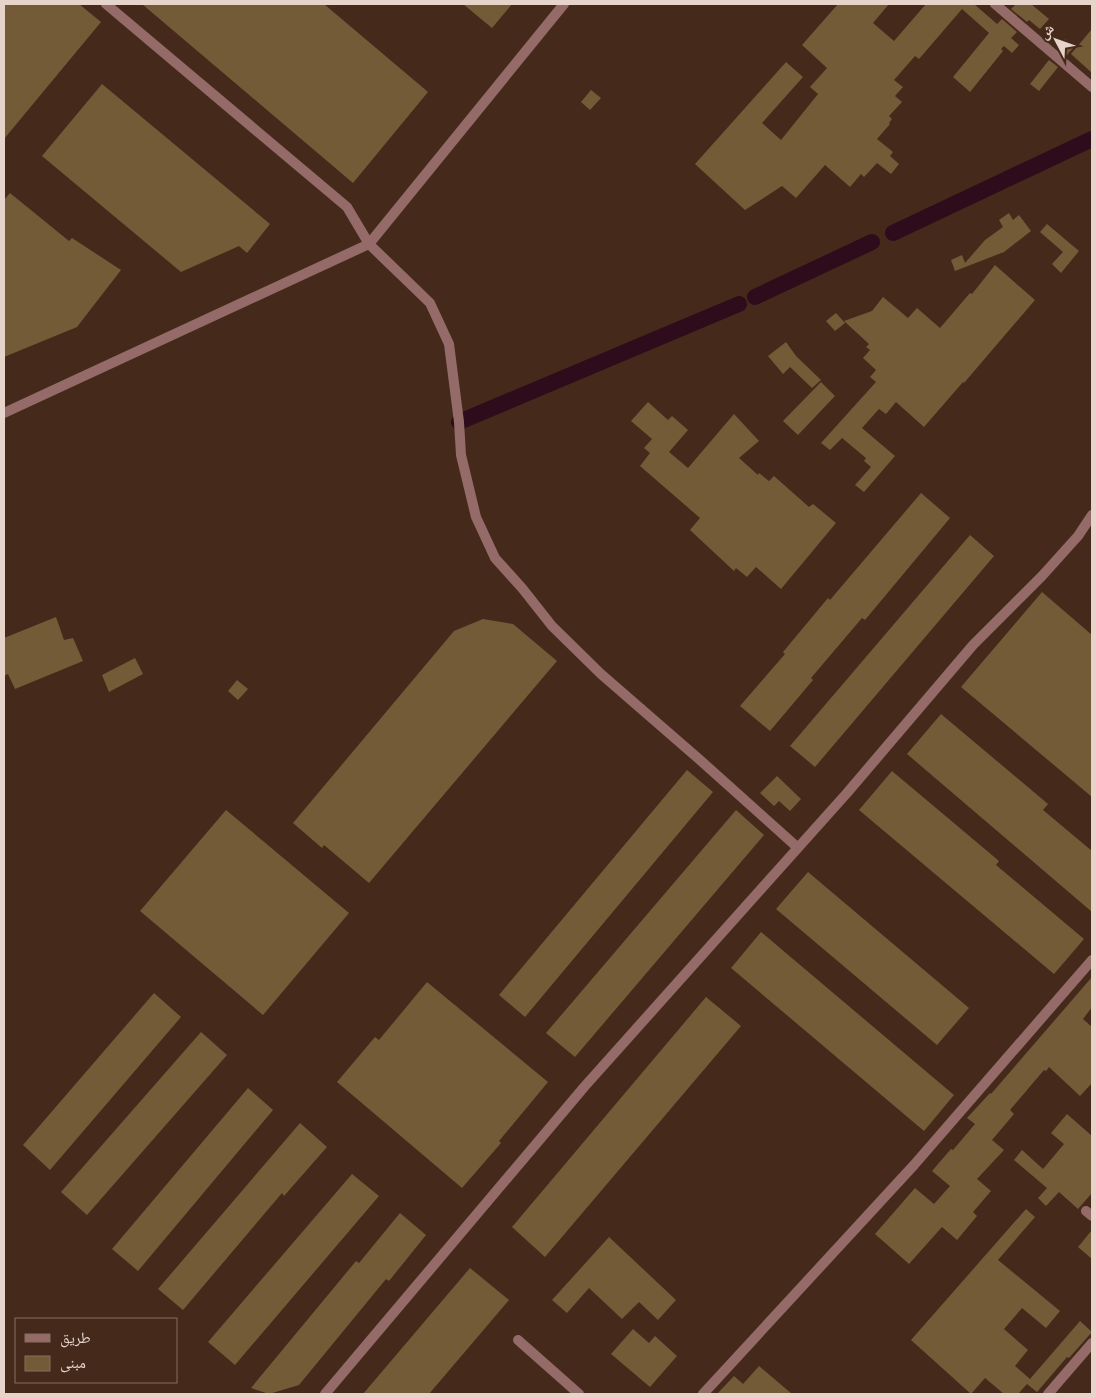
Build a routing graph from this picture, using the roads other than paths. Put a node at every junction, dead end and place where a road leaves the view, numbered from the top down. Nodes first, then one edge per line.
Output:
1 (106, 4) edge
2 (564, 4) edge
3 (995, 4) edge
4 (1092, 87) edge
5 (369, 244) junction
6 (4, 413) edge
7 (1092, 515) edge
8 (797, 847) junction
9 (1092, 960) edge
10 (518, 1340) dead end
11 (1092, 1343) edge
12 (325, 1394) edge
13 (579, 1394) edge
14 (703, 1394) edge
15 (1048, 1394) edge

1 - 5 street
2 - 5 street
3 - 4 street
5 - 6 street
5 - 8 street
7 - 8 street
8 - 12 street
9 - 14 street
10 - 13 street
11 - 15 street

